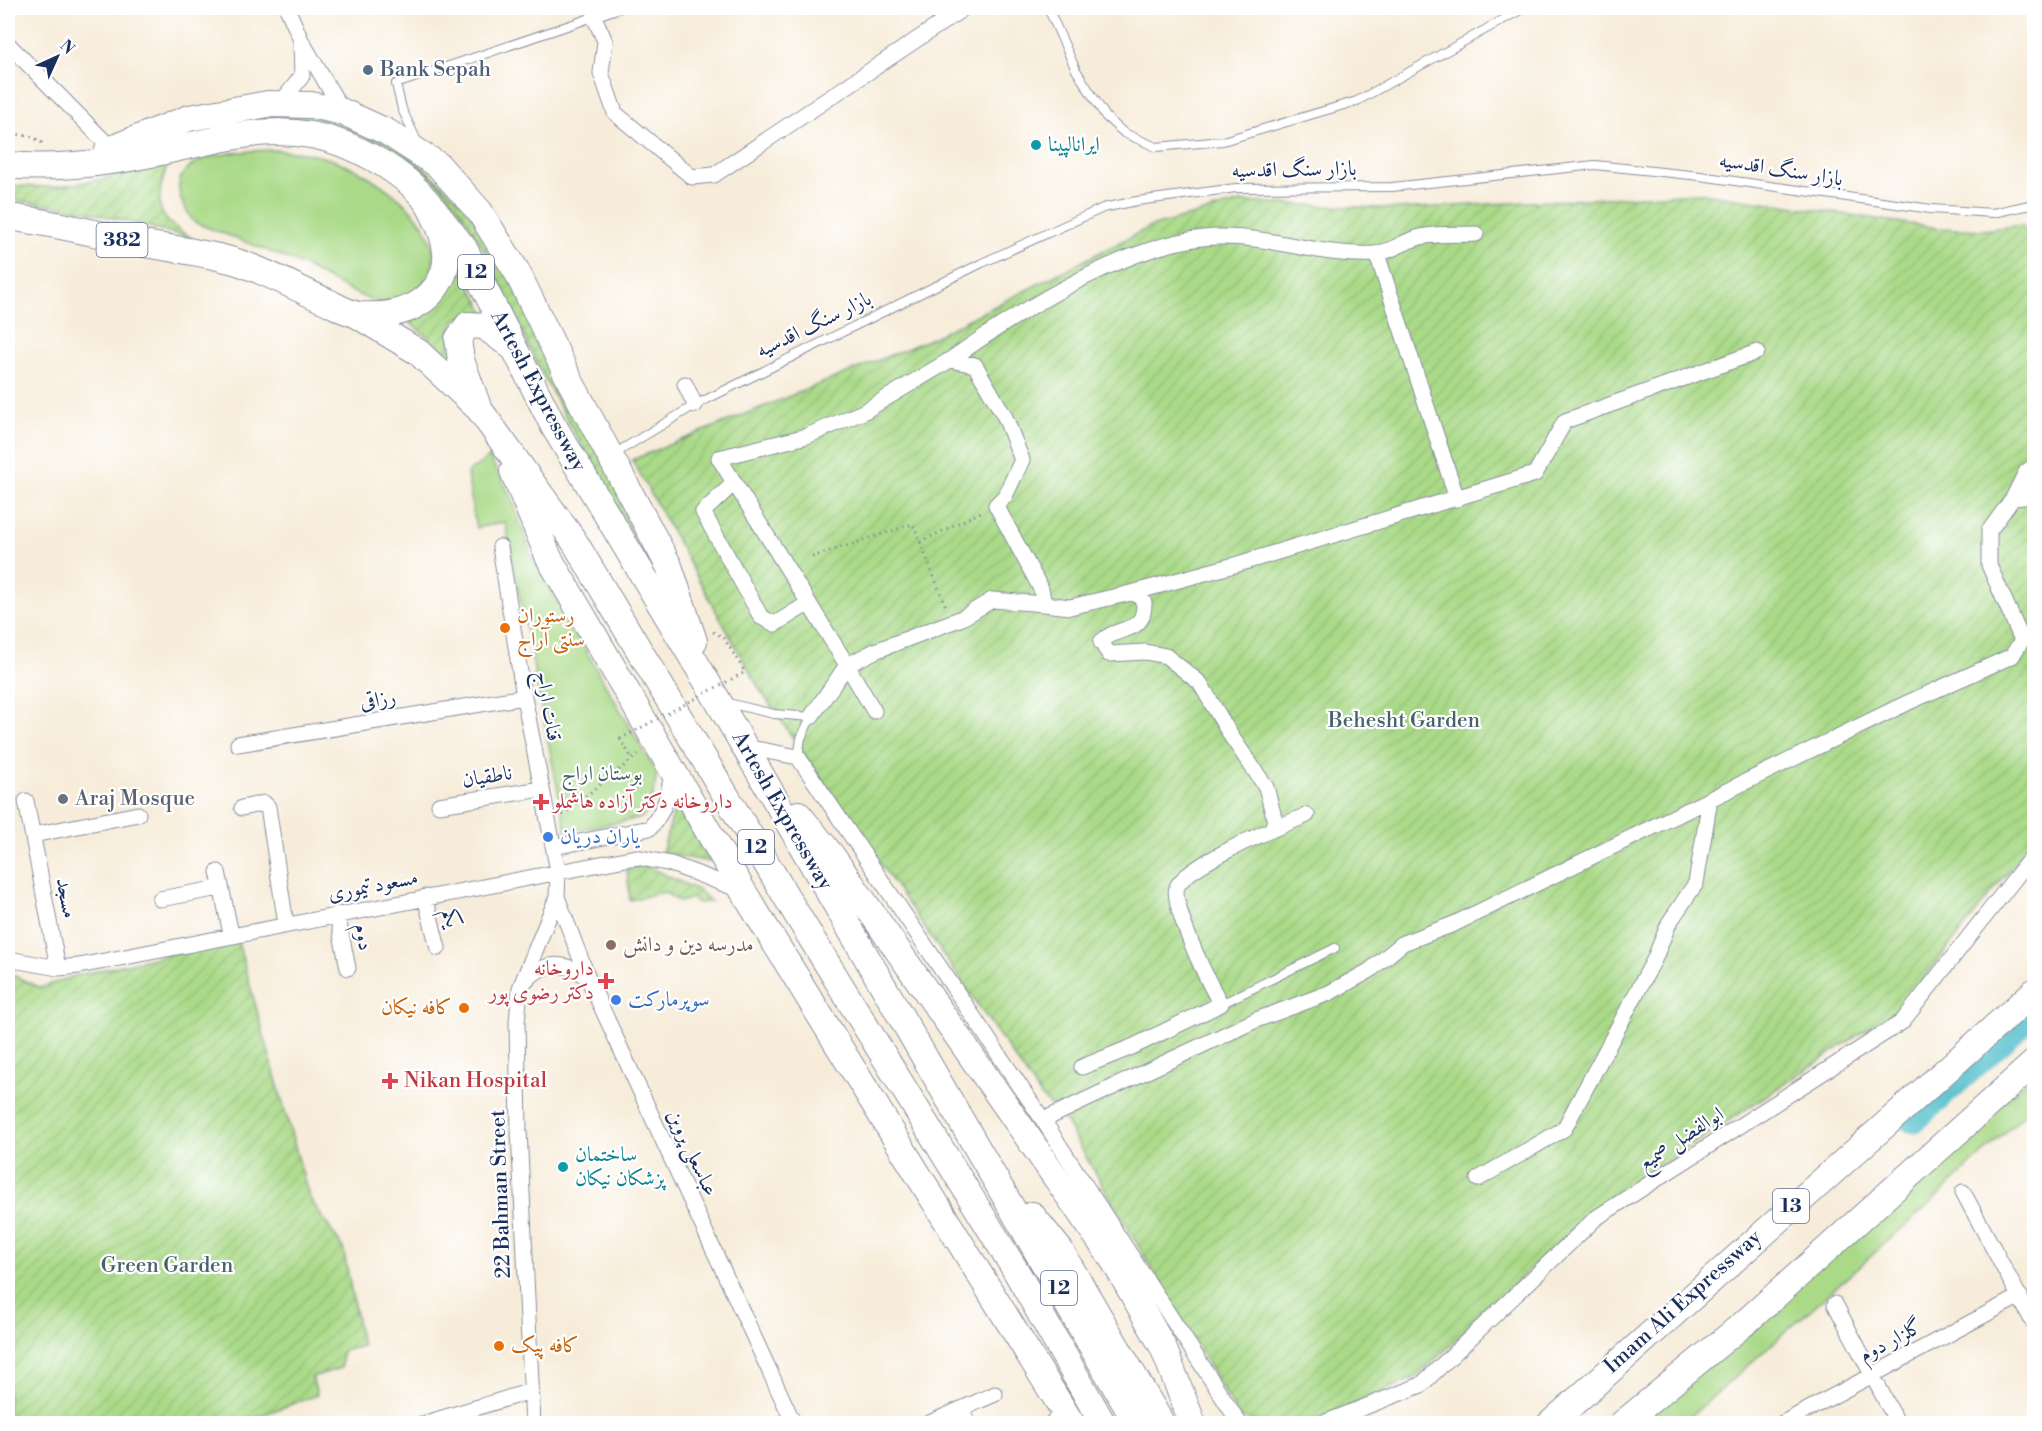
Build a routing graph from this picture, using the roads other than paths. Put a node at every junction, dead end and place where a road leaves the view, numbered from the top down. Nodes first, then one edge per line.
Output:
1 (287, 8) edge
2 (620, 8) edge
3 (964, 8) edge
4 (1048, 8) edge
5 (1524, 8) edge
6 (594, 17) junction
7 (301, 40) junction
8 (8, 44) edge
9 (280, 104) junction
10 (343, 112) junction
11 (111, 148) junction
12 (422, 154) junction
13 (8, 165) edge
14 (77, 165) junction
15 (426, 200) junction
16 (2034, 204) edge
17 (8, 217) edge
18 (1476, 234) dead end
19 (1377, 254) junction
20 (357, 315) junction
21 (516, 350) junction
22 (1758, 352) dead end
23 (950, 360) junction
24 (685, 384) dead end
25 (695, 405) junction
26 (479, 409) junction
27 (499, 434) junction
28 (610, 456) junction
29 (2034, 466) edge
30 (734, 483) junction
31 (2034, 496) edge
32 (2013, 498) junction
33 (1457, 499) junction
34 (500, 547) dead end
35 (1135, 592) junction
36 (809, 603) junction
37 (1044, 604) junction
38 (848, 665) junction
39 (712, 690) junction
40 (524, 697) junction
41 (874, 711) dead end
42 (811, 717) junction
43 (238, 744) dead end
44 (745, 747) junction
45 (798, 757) junction
46 (672, 769) junction
47 (542, 789) junction
48 (1710, 799) junction
49 (26, 801) dead end
50 (439, 805) dead end
51 (242, 808) dead end
52 (138, 814) dead end
53 (1307, 815) dead end
54 (1271, 830) junction
55 (33, 835) junction
56 (554, 848) junction
57 (2034, 854) edge
58 (558, 871) junction
59 (218, 872) dead end
60 (220, 888) junction
61 (743, 891) junction
62 (425, 897) junction
63 (557, 897) junction
64 (160, 898) dead end
65 (337, 914) junction
66 (798, 918) junction
67 (286, 924) junction
68 (231, 934) junction
69 (438, 948) dead end
70 (1335, 948) dead end
71 (8, 959) edge
72 (58, 968) junction
73 (348, 968) dead end
74 (588, 978) junction
75 (800, 984) junction
76 (520, 988) junction
77 (2034, 992) edge
78 (1221, 1004) junction
79 (2034, 1063) edge
80 (1082, 1067) dead end
81 (1043, 1120) junction
82 (982, 1152) junction
83 (1478, 1179) dead end
84 (1964, 1192) dead end
85 (939, 1212) junction
86 (2020, 1296) junction
87 (1835, 1304) dead end
88 (2034, 1324) edge
89 (1873, 1375) junction
90 (531, 1391) junction
91 (995, 1394) dead end
92 (961, 1409) junction
93 (1236, 1419) edge
94 (1056, 1423) edge
95 (423, 1424) edge
96 (533, 1424) edge
97 (794, 1424) edge
98 (927, 1424) edge
99 (968, 1424) edge
100 (1072, 1424) edge
101 (1103, 1424) edge
102 (1137, 1424) edge
103 (1162, 1424) edge
104 (1193, 1424) edge
105 (1321, 1424) edge
106 (1550, 1424) edge
107 (1622, 1424) edge
108 (1781, 1424) edge
109 (1898, 1424) edge

1 - 7 street
2 - 6 lane
3 - 6 street
4 - 5 lane
6 - 12 lane
7 - 9 street
7 - 10 street
8 - 11 street
9 - 10 highway
9 - 11 highway
10 - 12 highway
11 - 14 highway
12 - 28 highway
13 - 14 highway
14 - 15 highway
15 - 20 highway
15 - 21 highway, Artesh Expressway / 12
16 - 25 lane, بازار سنگ اقدسیه
17 - 20 highway, Artesh Expressway / 382
18 - 19 street
19 - 23 street
19 - 33 street
20 - 26 highway, Artesh Expressway / 12
21 - 26 highway
21 - 39 highway, Artesh Expressway / 12
22 - 33 street
23 - 30 street
23 - 37 street
24 - 25 street
25 - 28 lane, بازار سنگ اقدسیه
26 - 27 highway, Artesh Expressway / 12
27 - 46 highway
27 - 66 highway, Artesh Expressway / 12
28 - 39 highway
29 - 32 street
30 - 36 street
30 - 36 street
31 - 32 street
32 - 48 street
33 - 35 street
34 - 40 street, قنات اراج
35 - 37 street
35 - 54 street
36 - 38 street
37 - 38 street
38 - 41 street
38 - 42 street
39 - 42 lane
39 - 44 highway, Artesh Expressway / 12
40 - 43 street, رزاقی
40 - 47 street, قنات اراج
42 - 45 lane
44 - 45 street
44 - 82 highway, Artesh Expressway / 12
44 - 104 highway
45 - 81 street
46 - 56 street
46 - 61 highway
47 - 50 street, ناطقیان
47 - 56 street, قنات اراج
48 - 81 street
48 - 83 street
49 - 55 street, مسجد
51 - 67 street
52 - 55 street
53 - 54 street
54 - 78 street
55 - 72 street, مسجد
56 - 58 street, قنات اراج
57 - 105 street, ابوالفضل صمیع
58 - 61 street, مسعود تیموری
58 - 62 street, مسعود تیموری
58 - 63 street, قنات اراج
59 - 60 street
60 - 64 street
60 - 68 street
61 - 66 highway
61 - 75 highway
62 - 65 street, مسعود تیموری
62 - 69 street, یکم
63 - 74 street, عباسعلی پروین
63 - 76 street, 22 Bahman Street
65 - 67 street, مسعود تیموری
65 - 73 street, دوم
66 - 75 highway
66 - 101 highway, Artesh Expressway / 12
67 - 68 street, مسعود تیموری
68 - 72 street, مسعود تیموری
70 - 78 lane
71 - 72 street, مسعود تیموری
74 - 76 street
74 - 97 street, عباسعلی پروین
75 - 85 highway
76 - 90 street, 22 Bahman Street
77 - 106 highway, Imam Ali Expressway / 13
78 - 80 street
79 - 107 highway, 13
81 - 93 street
82 - 102 highway, Artesh Expressway / 12
82 - 103 highway
84 - 86 street
85 - 94 highway
85 - 100 highway
86 - 88 street
86 - 89 street, گلزار دوم
87 - 89 street
89 - 108 street, گلزار دوم
89 - 109 street
90 - 95 street
90 - 96 street, 22 Bahman Street
91 - 92 street
92 - 98 street
92 - 99 street

